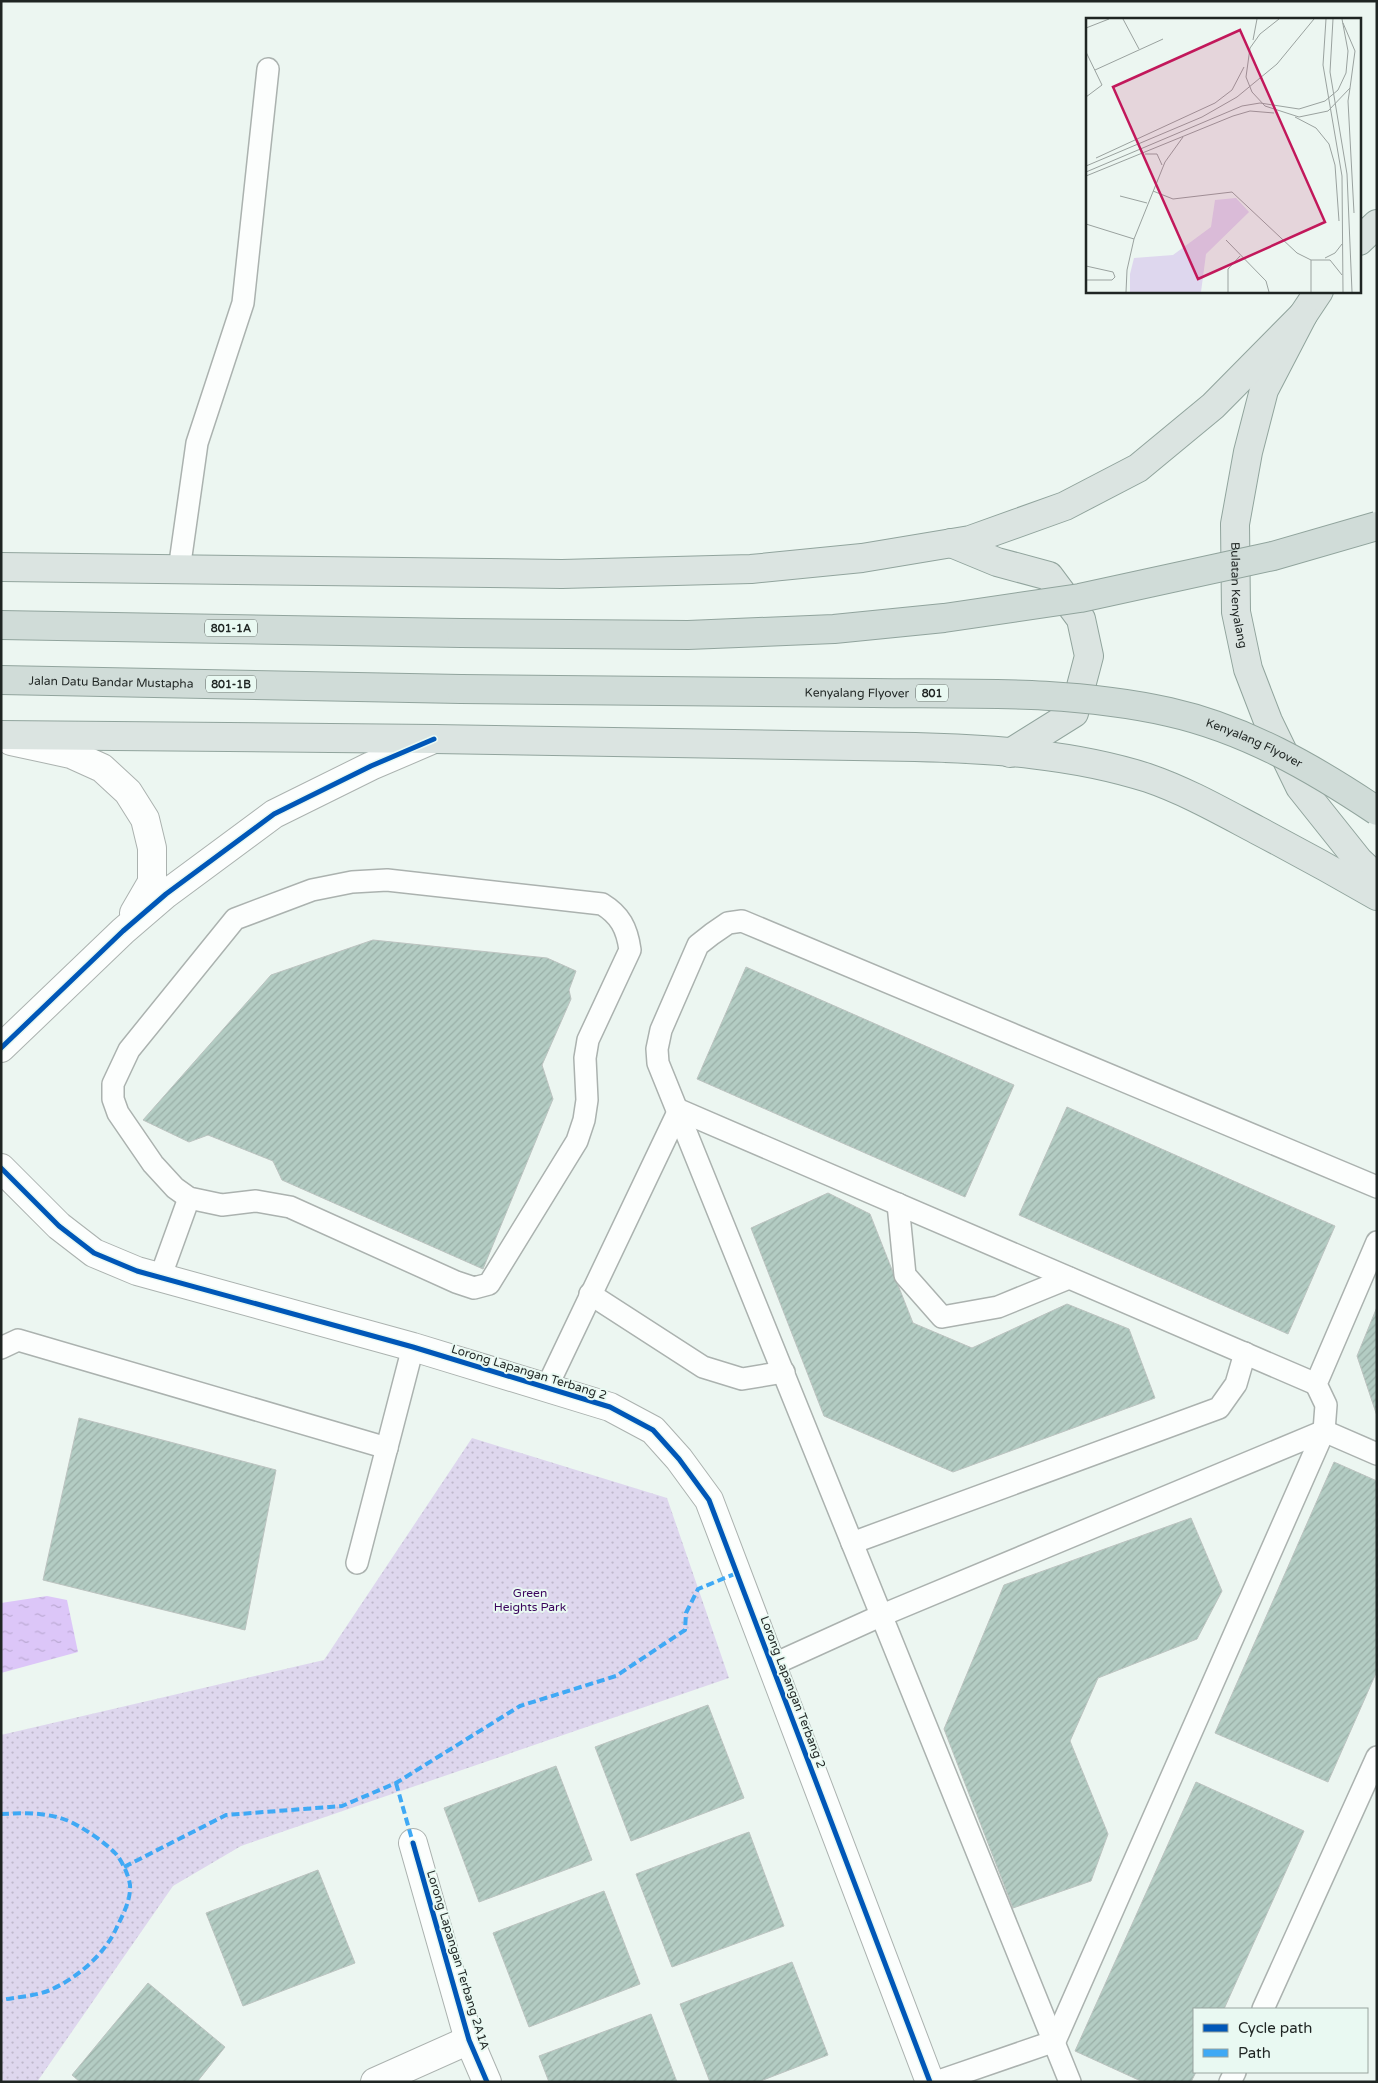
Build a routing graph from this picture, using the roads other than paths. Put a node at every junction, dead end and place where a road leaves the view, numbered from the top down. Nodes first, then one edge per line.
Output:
1 (268, 69) dead end
2 (1377, 224) edge
3 (1360, 241) edge
4 (1318, 292) edge
5 (1303, 315) junction
6 (1377, 526) edge
7 (951, 543) junction
8 (1, 567) edge
9 (179, 570) junction
10 (1, 625) edge
11 (1, 680) edge
12 (461, 689) joint
13 (1, 735) edge
14 (1, 738) edge
15 (434, 739) junction
16 (1010, 753) junction
17 (1377, 811) edge
18 (1377, 878) edge
19 (1377, 896) edge
20 (123, 931) junction
21 (1, 1048) edge
22 (679, 1110) junction
23 (1, 1168) edge
24 (1377, 1187) edge
25 (189, 1198) junction
26 (898, 1204) junction
27 (1377, 1242) edge
28 (160, 1278) junction
29 (1069, 1278) junction
30 (590, 1294) junction
31 (1, 1348) edge
32 (413, 1348) junction
33 (1245, 1353) junction
34 (784, 1372) junction
35 (1316, 1384) junction
36 (546, 1389) junction
37 (1324, 1432) junction
38 (387, 1448) junction
39 (1377, 1454) edge
40 (852, 1543) junction
41 (357, 1564) dead end
42 (880, 1616) junction
43 (772, 1665) junction
44 (1377, 1757) edge
45 (413, 1843) dead end
46 (1263, 2008) edge
47 (470, 2040) junction
48 (1054, 2041) junction
49 (375, 2082) edge
50 (487, 2082) edge
51 (930, 2082) edge
52 (936, 2082) edge
53 (1070, 2082) edge

1 - 9 lane
2 - 3 main road
4 - 5 main road, Bulatan Kenyalang
5 - 7 main road
5 - 18 main road, Bulatan Kenyalang
6 - 10 highway, 801-1A, bridge
7 - 9 main road
7 - 16 main road
8 - 9 main road
11 - 12 highway, Jalan Datu Bandar Mustapha / 801-1B
12 - 17 highway, Kenyalang Flyover / 801, bridge
13 - 15 main road
14 - 20 street
15 - 16 main road
15 - 20 street
16 - 19 main road
20 - 21 street
22 - 24 lane
22 - 26 lane
22 - 30 lane
22 - 34 lane
23 - 28 street, Lorong Lapangan Terbang 2
25 - 25 lane
25 - 28 lane
26 - 29 lane
26 - 29 lane
27 - 35 lane
28 - 32 street, Lorong Lapangan Terbang 2
29 - 33 lane
30 - 34 lane
30 - 36 lane
31 - 38 lane
32 - 36 street, Lorong Lapangan Terbang 2
32 - 38 lane
33 - 35 lane
33 - 40 lane
34 - 40 lane
35 - 37 lane
36 - 43 street, Lorong Lapangan Terbang 2
37 - 39 lane
37 - 42 lane
37 - 48 lane
38 - 41 lane
40 - 42 lane
42 - 43 lane
42 - 48 lane
43 - 51 street, Lorong Lapangan Terbang 2
44 - 46 lane
45 - 47 street, Lorong Lapangan Terbang 2A1A
47 - 49 street
47 - 50 street, Lorong Lapangan Terbang 2A1A
48 - 52 lane
48 - 53 lane

